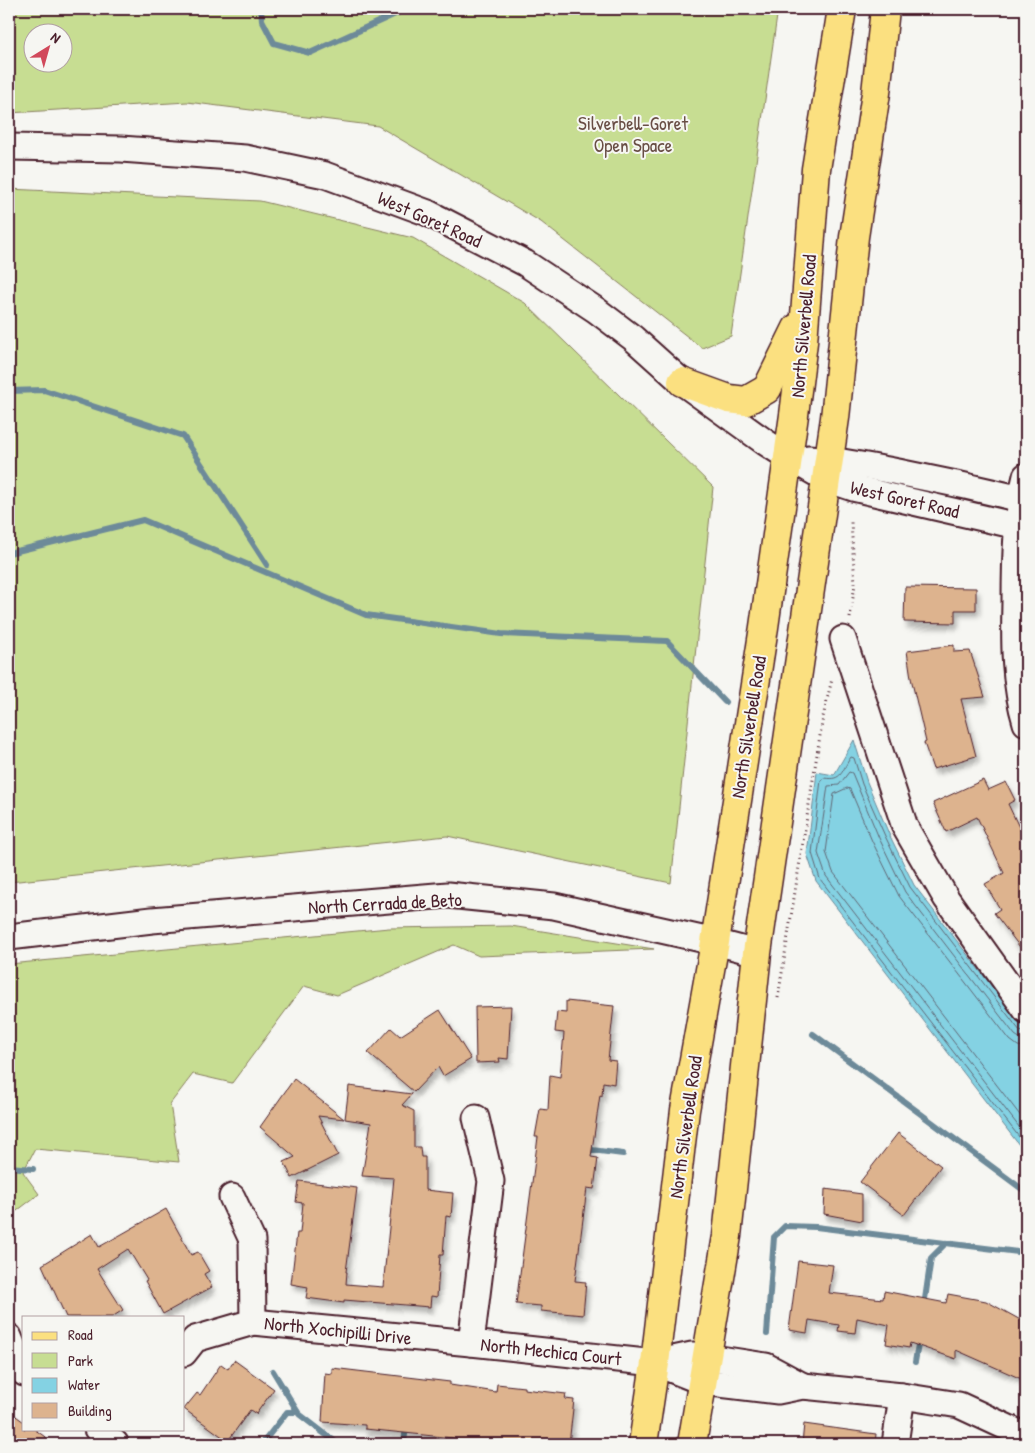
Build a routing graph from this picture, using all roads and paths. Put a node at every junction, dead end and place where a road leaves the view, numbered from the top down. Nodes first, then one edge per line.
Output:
1 (842, 9) edge
2 (885, 9) edge
3 (9, 147) edge
4 (806, 309) junction
5 (682, 382) junction
6 (788, 457) junction
7 (827, 469) junction
8 (1024, 492) edge
9 (851, 522) dead end
10 (1022, 526) edge
11 (843, 639) joint
12 (833, 673) dead end
13 (1026, 723) edge
14 (9, 937) edge
15 (715, 942) junction
16 (757, 953) junction
17 (777, 1003) dead end
18 (1026, 1010) edge
19 (476, 1118) dead end
20 (232, 1197) dead end
21 (253, 1322) junction
22 (9, 1337) edge
23 (471, 1343) junction
24 (185, 1352) edge
25 (655, 1363) junction
26 (22, 1368) edge
27 (705, 1369) junction
28 (902, 1396) junction
29 (1026, 1440) edge
30 (643, 1444) edge
31 (692, 1444) edge
32 (895, 1444) edge

1 - 4 main road, North Silverbell Road
2 - 7 main road
3 - 5 street, West Goret Road
4 - 5 main road
4 - 6 main road, North Silverbell Road
5 - 6 street, West Goret Road
6 - 7 street, West Goret Road
6 - 15 main road, North Silverbell Road
7 - 8 street, West Goret Road
7 - 10 street, West Goret Road
7 - 16 main road
8 - 10 street
9 - 11 path
10 - 13 street
11 - 18 street
12 - 17 path
14 - 15 street, North Cerrada de Beto
15 - 16 street, North Cerrada de Beto
15 - 25 main road, North Silverbell Road
16 - 27 main road
19 - 23 street, North Mechica Court
20 - 21 street
21 - 23 street, North Xochipilli Drive
21 - 24 street, North Xochipilli Drive
22 - 26 street
23 - 25 street, North Mechica Court
25 - 27 street, North Mechica Court
25 - 30 main road, North Silverbell Road
27 - 28 street, North Mechica Court
27 - 31 main road
28 - 29 street, North Mechica Court
28 - 32 street

